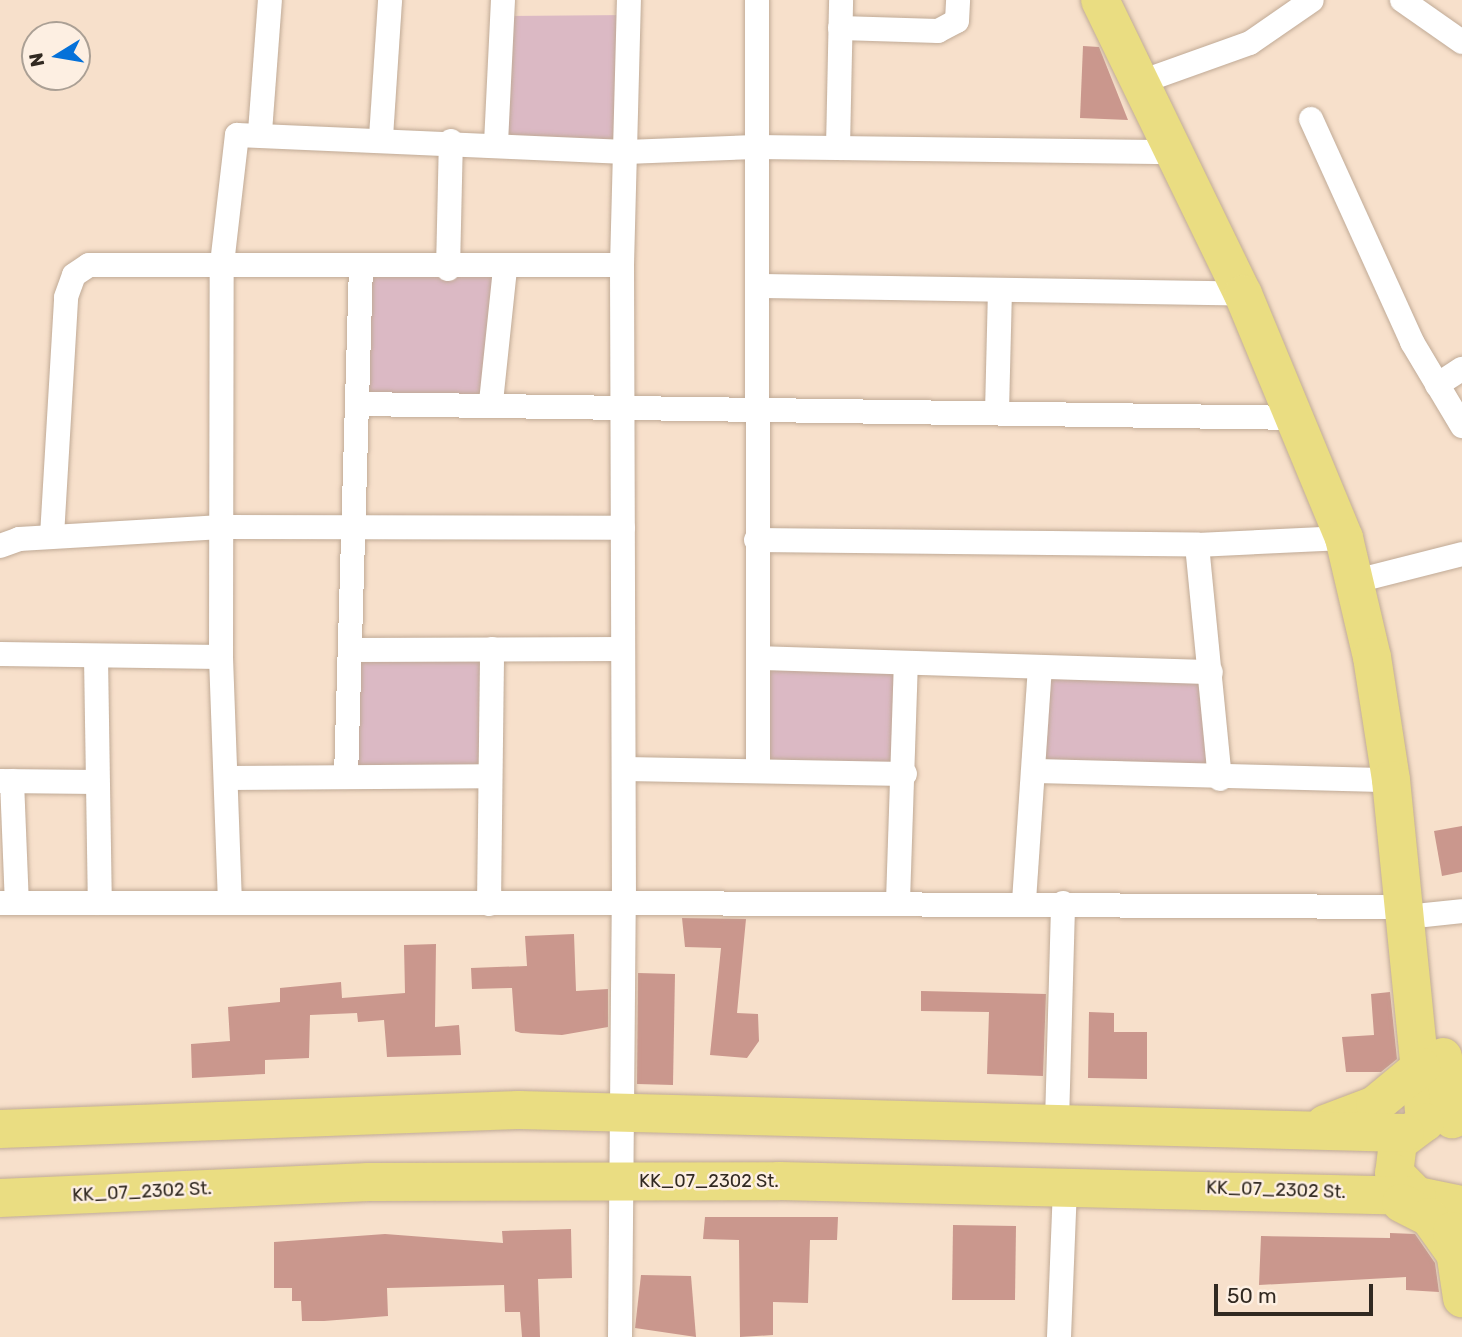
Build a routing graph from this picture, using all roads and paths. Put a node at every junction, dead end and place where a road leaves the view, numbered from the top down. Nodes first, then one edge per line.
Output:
1 (270, 0) edge
2 (390, 0) edge
3 (502, 0) edge
4 (629, 0) edge
5 (757, 0) edge
6 (841, 0) edge
7 (958, 0) edge
8 (1100, 0) edge
9 (1114, 0) edge
10 (1312, 0) edge
11 (1402, 0) edge
12 (840, 28) junction
13 (1462, 42) edge
14 (1152, 78) junction
15 (1311, 119) dead end
16 (260, 132) junction
17 (381, 137) junction
18 (451, 141) junction
19 (496, 143) junction
20 (756, 147) junction
21 (838, 148) junction
22 (626, 152) junction
23 (1176, 152) junction
24 (222, 264) junction
25 (622, 265) junction
26 (361, 266) junction
27 (448, 269) junction
28 (505, 269) junction
29 (759, 286) junction
30 (1000, 293) junction
31 (1242, 294) junction
32 (1462, 369) edge
33 (1437, 385) junction
34 (491, 402) junction
35 (357, 404) junction
36 (625, 407) junction
37 (757, 411) junction
38 (997, 412) junction
39 (1296, 418) junction
40 (1462, 426) edge
41 (354, 526) junction
42 (222, 527) junction
43 (623, 528) junction
44 (52, 536) junction
45 (1344, 538) junction
46 (756, 540) junction
47 (1197, 545) junction
48 (0, 546) edge
49 (1462, 554) edge
50 (1372, 577) junction
51 (492, 649) junction
52 (622, 649) junction
53 (351, 650) junction
54 (0, 654) edge
55 (96, 657) junction
56 (221, 657) junction
57 (759, 658) junction
58 (906, 664) junction
59 (1040, 668) junction
60 (1211, 672) junction
61 (758, 768) junction
62 (625, 769) junction
63 (1035, 771) junction
64 (905, 774) junction
65 (489, 776) junction
66 (346, 777) junction
67 (227, 778) junction
68 (1220, 779) junction
69 (1391, 780) junction
70 (6, 781) edge
71 (97, 782) junction
72 (898, 901) junction
73 (1024, 901) junction
74 (8, 903) edge
75 (100, 903) junction
76 (230, 903) junction
77 (624, 903) junction
78 (1063, 903) junction
79 (489, 904) junction
80 (1431, 911) edge
81 (1439, 1106) edge
82 (622, 1115) junction
83 (1057, 1122) junction
84 (0, 1129) edge
85 (1304, 1132) junction
86 (622, 1181) junction
87 (1065, 1186) junction
88 (1364, 1194) junction
89 (0, 1198) edge
90 (1442, 1202) edge
91 (1456, 1255) junction
92 (1462, 1298) edge
93 (620, 1337) edge
94 (1059, 1337) edge

1 - 16 street
2 - 17 street
3 - 19 street
4 - 22 street
5 - 20 street
6 - 12 street
7 - 12 street
8 - 23 main road
9 - 14 main road
10 - 14 street
11 - 13 street
12 - 21 street
14 - 50 main road
15 - 33 street
16 - 17 street
16 - 24 street
17 - 18 street
18 - 19 street
18 - 27 street
19 - 22 street
20 - 21 street
20 - 22 street
20 - 29 street
21 - 23 street
22 - 25 street
23 - 31 main road
24 - 26 street
24 - 42 street
24 - 44 street
25 - 28 street
25 - 36 street
26 - 27 street
26 - 35 street
27 - 28 street
28 - 34 street
29 - 30 street
29 - 37 street
30 - 31 street
30 - 38 street
31 - 39 main road
32 - 33 street
33 - 40 street
34 - 35 street
34 - 36 street
35 - 41 street
36 - 37 street
36 - 43 street
37 - 38 street
37 - 46 street
38 - 39 street
39 - 45 main road
41 - 42 street
41 - 43 street
41 - 53 street
42 - 44 street
42 - 56 street
43 - 52 street
44 - 48 street
45 - 47 street
45 - 69 main road
46 - 47 street
46 - 57 street
47 - 60 street
49 - 50 street
50 - 80 main road
51 - 52 street
51 - 53 street
51 - 65 street
52 - 62 street
53 - 66 street
54 - 55 street
55 - 56 street
55 - 71 street
56 - 67 street
57 - 58 street
57 - 61 street
58 - 59 street
58 - 64 street
59 - 60 street
59 - 63 street
60 - 68 street
61 - 62 street
61 - 64 street
62 - 77 street
63 - 68 street
63 - 73 street
64 - 72 street
65 - 66 street
65 - 79 street
66 - 67 street
67 - 76 street
68 - 69 street
69 - 80 main road
70 - 71 street
70 - 74 street
71 - 75 street
72 - 73 street
72 - 77 street
73 - 78 street
74 - 75 street
75 - 76 street
76 - 79 street
77 - 79 street
77 - 82 street
78 - 80 street
78 - 83 street
80 - 81 main road
81 - 85 main road
81 - 85 main road
81 - 90 main road
82 - 83 main road
82 - 84 main road
82 - 86 street
83 - 85 main road
86 - 87 main road, KK_07_2302 St.
86 - 89 main road, KK_07_2302 St.
86 - 93 street
87 - 88 main road, KK_07_2302 St.
87 - 94 street
88 - 90 main road, KK_07_2302 St.
88 - 91 main road
90 - 91 main road
91 - 92 main road

